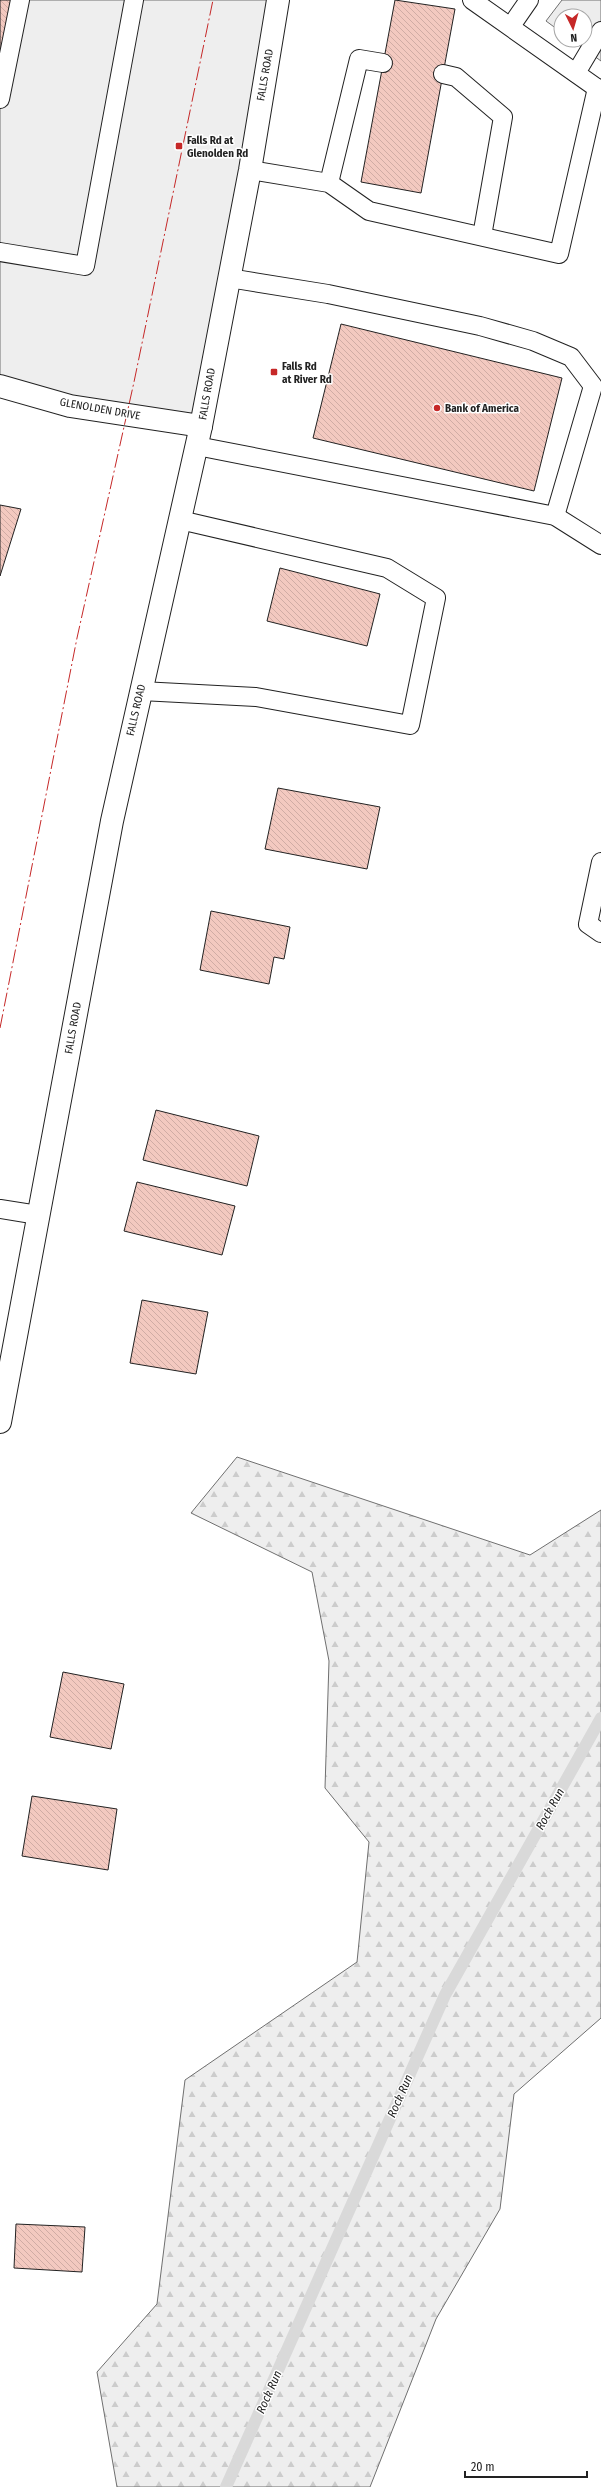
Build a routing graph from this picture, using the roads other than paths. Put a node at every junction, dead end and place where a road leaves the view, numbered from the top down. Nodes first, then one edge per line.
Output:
1 (20, 0) edge
2 (134, 0) edge
3 (278, 0) edge
4 (472, 0) edge
5 (529, 0) edge
6 (511, 26) junction
7 (601, 31) edge
8 (384, 63) dead end
9 (576, 73) junction
10 (443, 74) dead end
11 (599, 89) edge
12 (0, 99) edge
13 (250, 170) junction
14 (329, 183) junction
15 (482, 236) junction
16 (0, 252) edge
17 (229, 278) junction
18 (0, 386) edge
19 (597, 389) edge
20 (201, 426) junction
21 (197, 446) junction
22 (555, 516) junction
23 (180, 520) junction
24 (601, 545) edge
25 (141, 691) junction
26 (601, 862) edge
27 (601, 933) edge
28 (0, 1209) edge
29 (38, 1215) junction
30 (0, 1422) edge

1 - 12 lane
2 - 16 lane
3 - 13 main road, FALLS ROAD
4 - 6 lane
5 - 6 lane
6 - 9 lane
7 - 9 lane
8 - 14 lane
9 - 11 lane
10 - 15 lane
11 - 15 lane
13 - 14 lane
13 - 17 main road, FALLS ROAD
14 - 15 lane
17 - 19 lane
17 - 20 main road, FALLS ROAD
18 - 20 main road, GLENOLDEN DRIVE
19 - 22 lane
20 - 21 main road, FALLS ROAD
21 - 22 lane
21 - 23 main road, FALLS ROAD
22 - 24 lane
23 - 25 main road, FALLS ROAD
23 - 25 lane
25 - 29 main road, FALLS ROAD
26 - 27 lane
28 - 29 lane
29 - 30 main road, FALLS ROAD

